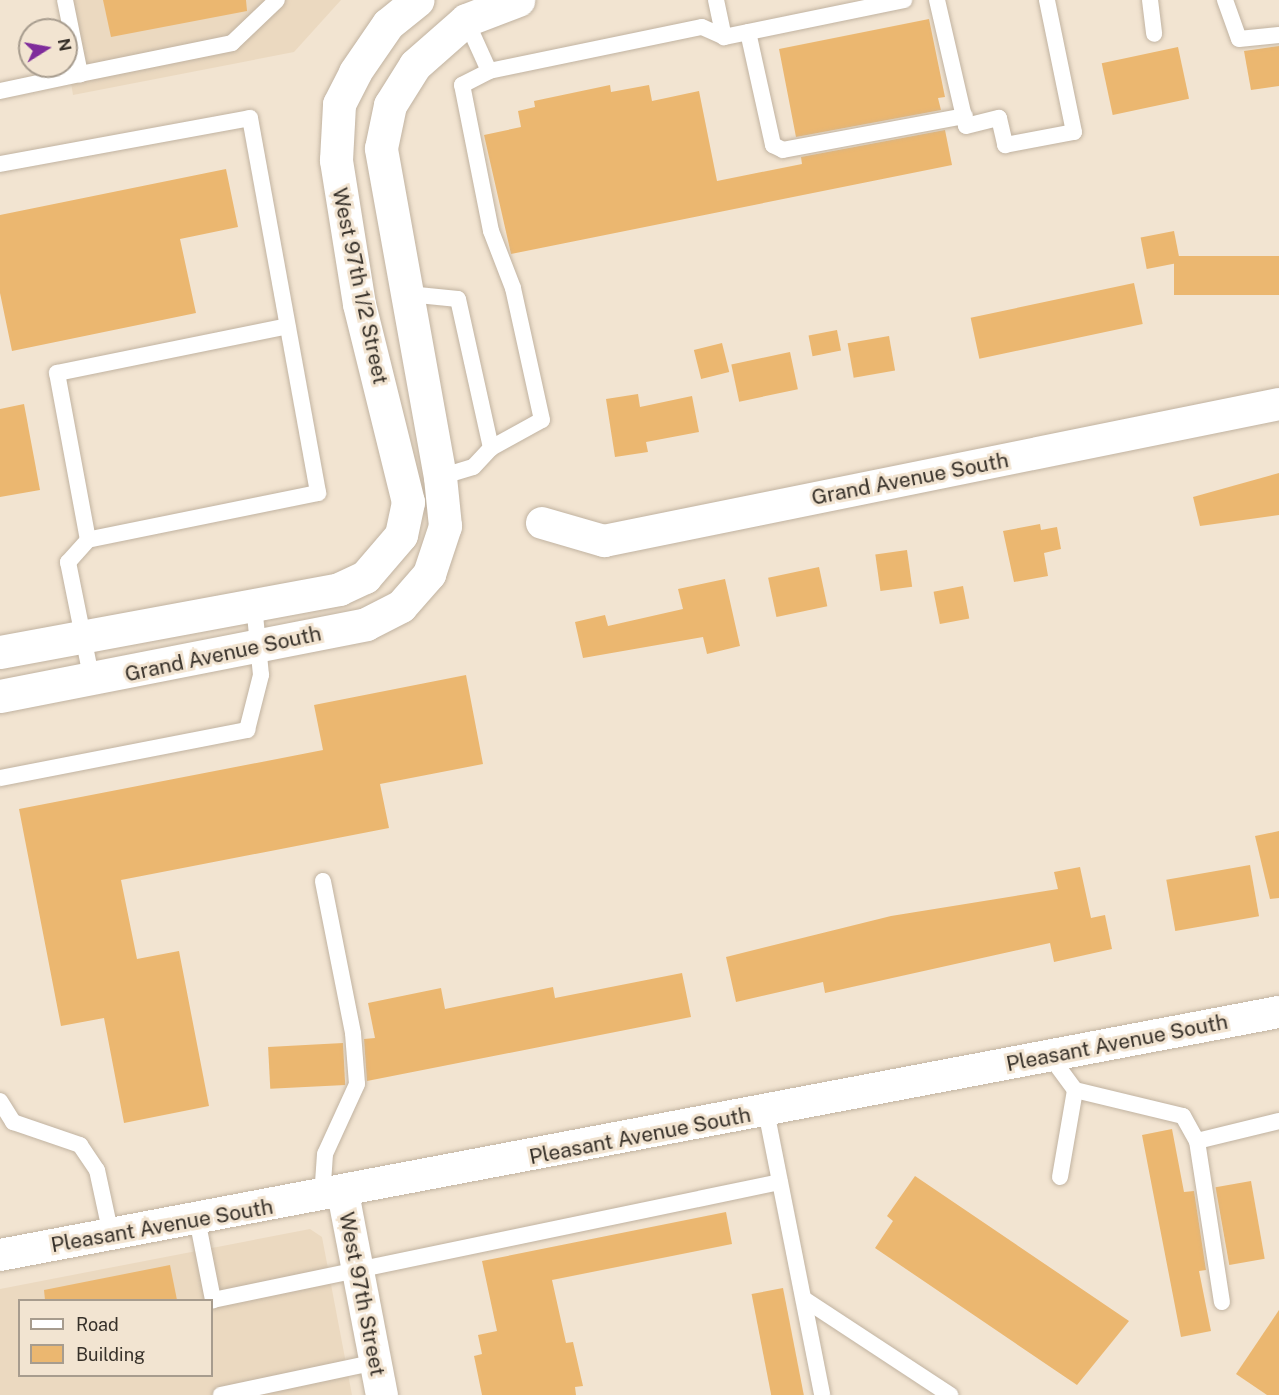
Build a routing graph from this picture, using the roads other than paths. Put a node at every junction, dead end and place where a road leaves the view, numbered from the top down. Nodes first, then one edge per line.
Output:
1 (65, 0) edge
2 (277, 0) edge
3 (418, 0) edge
4 (518, 0) edge
5 (716, 0) edge
6 (937, 0) edge
7 (1047, 0) edge
8 (1150, 0) edge
9 (1225, 0) edge
10 (907, 1) edge
11 (466, 20) junction
12 (748, 32) junction
13 (1154, 34) dead end
14 (1279, 35) edge
15 (724, 37) junction
16 (489, 71) junction
17 (80, 74) junction
18 (0, 91) edge
19 (965, 116) junction
20 (0, 164) edge
21 (408, 294) junction
22 (359, 304) junction
23 (287, 326) junction
24 (1279, 404) edge
25 (491, 448) junction
26 (440, 477) junction
27 (404, 478) junction
28 (542, 523) dead end
29 (88, 540) junction
30 (386, 554) joint
31 (429, 574) joint
32 (254, 605) junction
33 (82, 637) junction
34 (262, 647) junction
35 (0, 652) edge
36 (92, 681) junction
37 (0, 696) edge
38 (0, 778) edge
39 (323, 881) dead end
40 (1279, 1012) edge
41 (1050, 1056) junction
42 (1075, 1090) junction
43 (0, 1101) edge
44 (766, 1112) junction
45 (1279, 1121) edge
46 (1197, 1141) junction
47 (1060, 1177) dead end
48 (780, 1182) junction
49 (332, 1195) junction
50 (197, 1220) junction
51 (111, 1235) junction
52 (0, 1255) edge
53 (358, 1268) junction
54 (213, 1299) edge
55 (804, 1299) junction
56 (213, 1300) edge
57 (1222, 1302) dead end
58 (376, 1362) junction
59 (295, 1387) edge
60 (221, 1395) edge
61 (382, 1395) edge
62 (822, 1395) edge
63 (950, 1395) edge

1 - 17 lane
2 - 17 lane
3 - 22 street, West 97th 1/2 Street
4 - 11 street
5 - 15 lane
6 - 19 lane
7 - 19 lane
8 - 13 lane
9 - 14 lane
10 - 12 lane
11 - 16 lane
11 - 21 street, West 97th 1/2 Street
12 - 15 lane
12 - 19 lane
15 - 16 lane
16 - 25 lane
17 - 18 lane
20 - 23 lane
21 - 22 street
21 - 25 lane
21 - 26 street, West 97th 1/2 Street
22 - 27 street, West 97th 1/2 Street
23 - 29 lane
23 - 29 lane
24 - 28 street, Grand Avenue South
25 - 26 lane
26 - 27 street
26 - 31 street, West 97th 1/2 Street
27 - 30 street, West 97th 1/2 Street
29 - 33 lane
30 - 32 street, Grand Avenue South
31 - 34 street, Grand Avenue South
32 - 33 street, Grand Avenue South
32 - 34 lane
33 - 35 street, Grand Avenue South
33 - 36 lane
34 - 36 street, Grand Avenue South
34 - 38 lane
36 - 37 street, Grand Avenue South
39 - 49 lane
40 - 41 street, Pleasant Avenue South
41 - 42 lane
41 - 44 street, Pleasant Avenue South
42 - 46 lane
42 - 47 lane
43 - 51 lane
44 - 48 lane
44 - 49 street, Pleasant Avenue South
45 - 46 lane
46 - 57 lane
48 - 53 lane
48 - 55 lane
49 - 50 street, Pleasant Avenue South
49 - 53 street, West 97th Street
50 - 51 street, Pleasant Avenue South
50 - 54 lane
51 - 52 street, Pleasant Avenue South
53 - 56 lane
53 - 58 street, West 97th Street
55 - 62 lane
55 - 63 lane
58 - 59 lane
58 - 61 street, West 97th Street
59 - 60 lane

